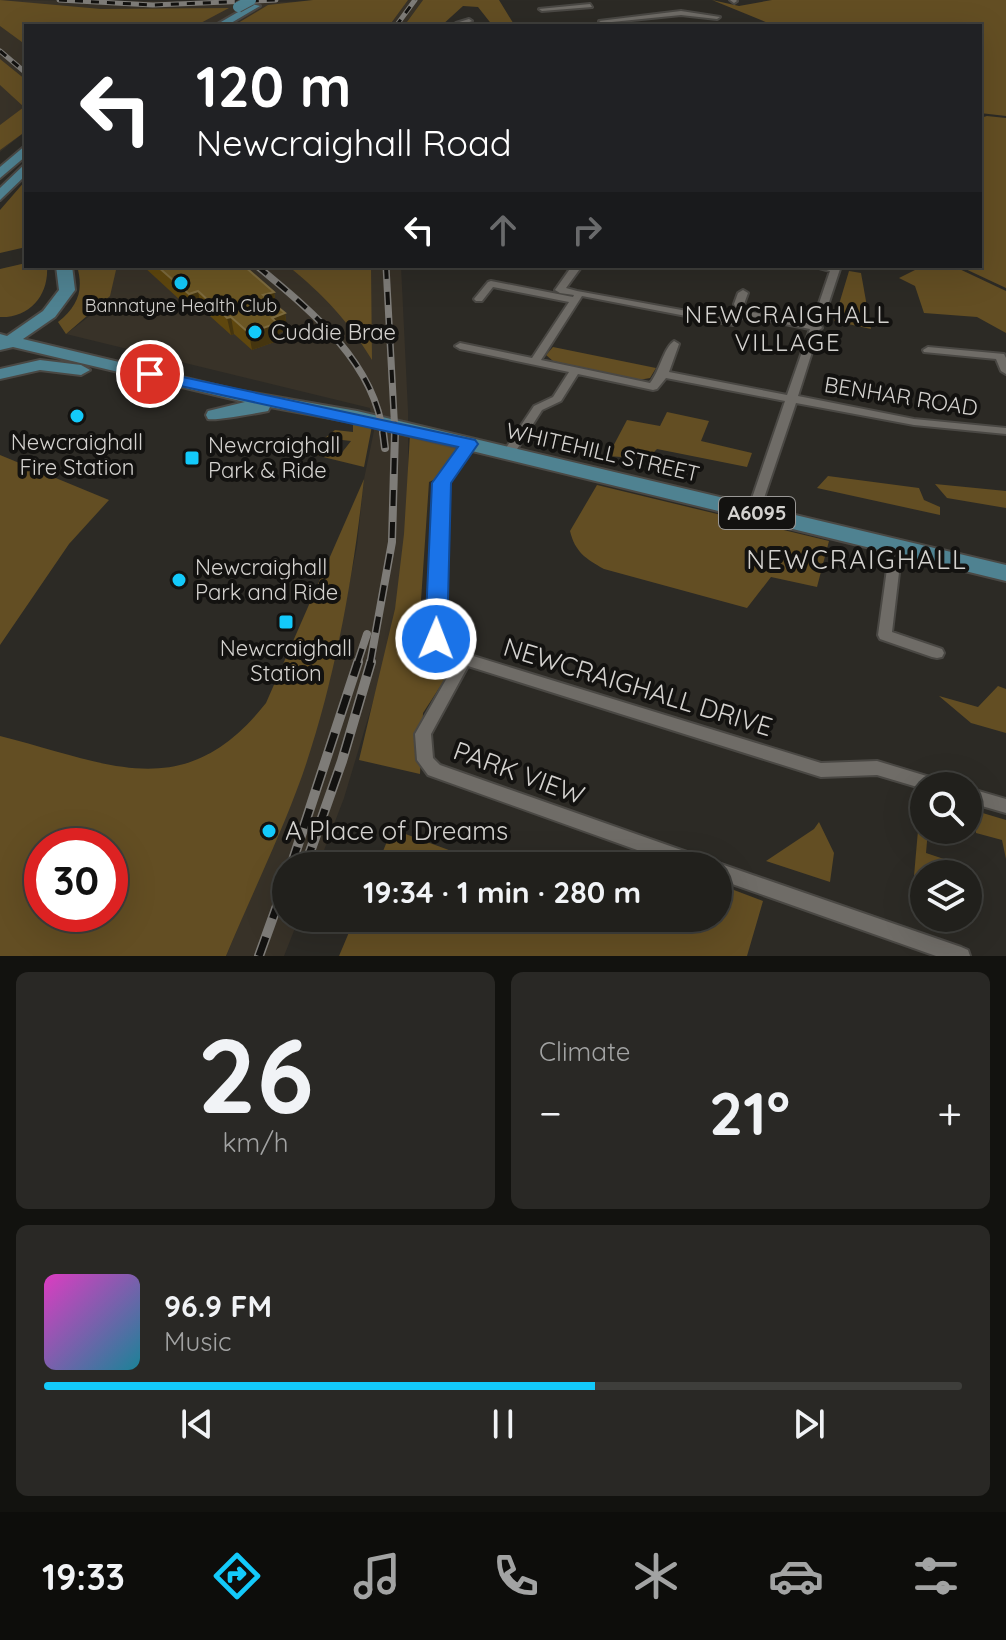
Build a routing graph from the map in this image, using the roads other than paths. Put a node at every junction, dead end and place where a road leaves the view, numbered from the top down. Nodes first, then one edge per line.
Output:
1 (267, 0) edge
2 (253, 3) edge
3 (589, 3) edge
4 (542, 9) dead end
5 (717, 17) dead end
6 (602, 21) junction
7 (207, 24) edge
8 (222, 24) edge
9 (609, 24) edge
10 (24, 138) edge
11 (24, 151) edge
12 (0, 156) edge
13 (24, 169) edge
14 (0, 174) edge
15 (0, 196) edge
16 (64, 268) edge
17 (576, 268) edge
18 (835, 268) edge
19 (743, 293) dead end
20 (578, 297) junction
21 (479, 299) dead end
22 (743, 313) junction
23 (817, 328) junction
24 (5, 339) edge
25 (674, 344) dead end
26 (460, 346) dead end
27 (928, 350) dead end
28 (535, 362) junction
29 (575, 371) junction
30 (1006, 371) edge
31 (0, 374) edge
32 (663, 374) junction
33 (184, 382) junction
34 (791, 399) junction
35 (325, 411) junction
36 (215, 415) dead end
37 (1006, 431) edge
38 (469, 444) junction
39 (508, 454) junction
40 (753, 513) junction
41 (896, 547) junction
42 (1006, 573) edge
43 (937, 653) dead end
44 (464, 660) junction
45 (910, 778) edge
46 (982, 799) edge
47 (1006, 806) edge
48 (665, 852) edge
49 (732, 876) edge
50 (961, 956) edge

1 - 2 main road
2 - 7 main road, bridge
2 - 8 main road
3 - 4 street
3 - 6 street
5 - 6 street
6 - 9 street
10 - 12 main road
11 - 14 main road
13 - 15 main road
16 - 24 main road
17 - 20 street
18 - 23 street
19 - 22 street
20 - 21 street
20 - 22 street
20 - 28 street
22 - 23 street
23 - 34 street
24 - 33 main road, A6095
25 - 32 street
26 - 28 street
27 - 30 street
28 - 29 street
29 - 32 street
29 - 39 street
31 - 33 main road
32 - 34 street, BENHAR ROAD
33 - 35 main road, A6095
34 - 37 street, BENHAR ROAD
34 - 40 street
35 - 36 main road
35 - 38 main road, A6095
38 - 39 main road, WHITEHILL STREET / A6095
38 - 44 street, NEWCRAIGHALL DRIVE
39 - 40 main road, WHITEHILL STREET / A6095
40 - 41 main road, WHITEHILL STREET / A6095
41 - 42 main road, WHITEHILL STREET / A6095
41 - 43 street
44 - 45 street, NEWCRAIGHALL DRIVE
44 - 48 street, PARK VIEW
46 - 47 street
49 - 50 street

